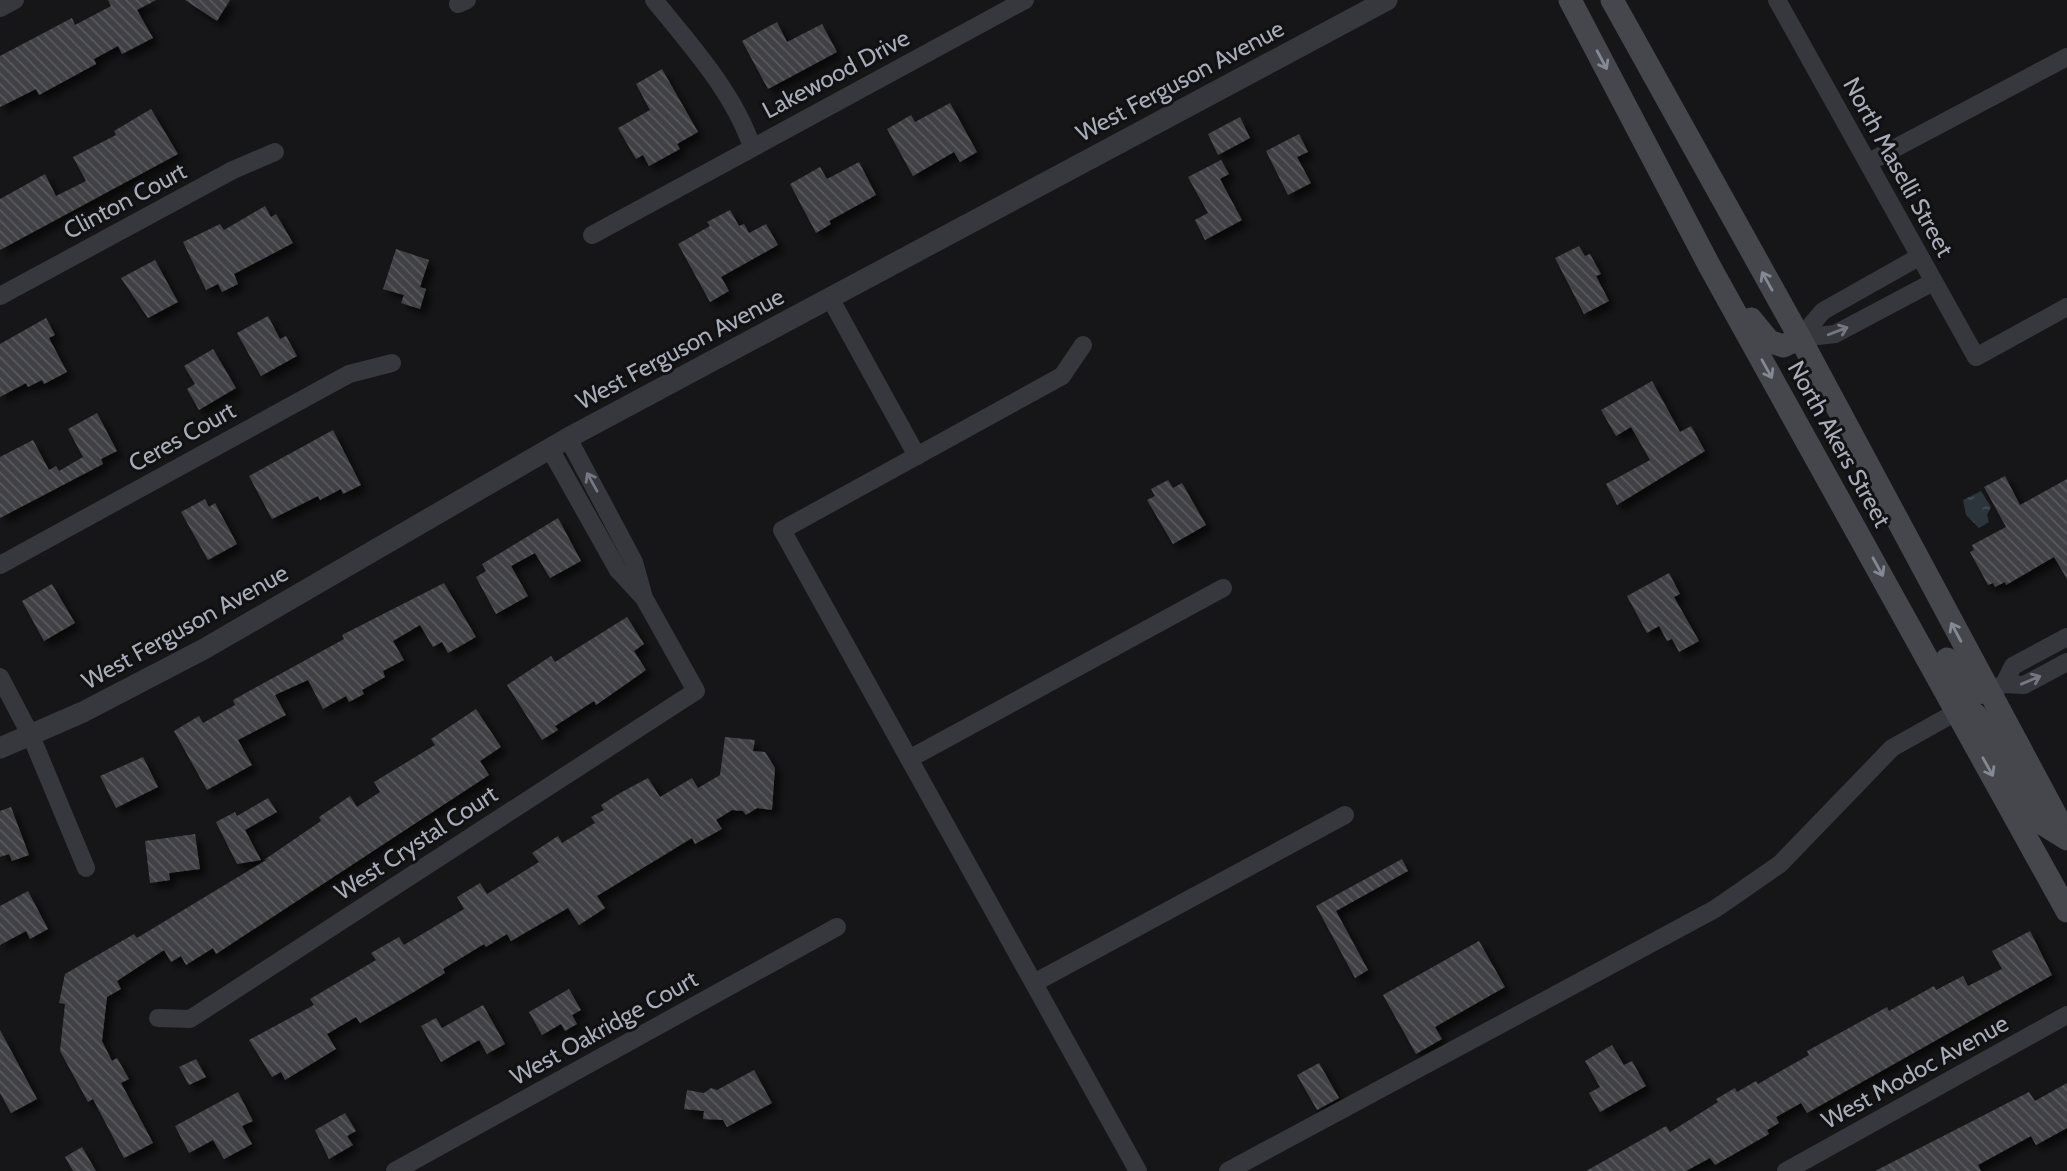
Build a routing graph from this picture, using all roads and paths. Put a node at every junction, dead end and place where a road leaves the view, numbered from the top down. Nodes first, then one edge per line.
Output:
1 (15, 0) edge
2 (654, 0) edge
3 (1025, 0) edge
4 (1387, 0) edge
5 (1570, 0) edge
6 (1612, 0) edge
7 (1777, 0) edge
8 (0, 8) edge
9 (2067, 57) edge
10 (752, 147) junction
11 (275, 152) dead end
12 (1869, 162) junction
13 (592, 235) dead end
14 (1919, 257) junction
15 (1710, 267) junction
16 (1933, 282) junction
17 (1861, 290) junction
18 (0, 296) edge
19 (830, 298) junction
20 (2067, 307) edge
21 (1874, 313) junction
22 (1800, 338) junction
23 (1083, 345) dead end
24 (392, 363) dead end
25 (559, 443) junction
26 (917, 456) junction
27 (0, 565) edge
28 (1223, 588) dead end
29 (1895, 597) junction
30 (2067, 637) edge
31 (2045, 648) junction
32 (2061, 665) edge
33 (0, 677) edge
34 (1996, 688) junction
35 (1958, 711) junction
36 (30, 736) junction
37 (0, 748) edge
38 (909, 760) junction
39 (1345, 815) dead end
40 (2067, 837) edge
41 (86, 868) dead end
42 (2067, 911) edge
43 (837, 927) dead end
44 (1034, 983) junction
45 (2067, 1015) edge
46 (158, 1018) dead end
47 (1255, 1164) edge
48 (400, 1170) edge
49 (1138, 1171) edge
50 (1228, 1171) edge
51 (1786, 1171) edge

1 - 8 street
2 - 10 street, Lakewood Drive
3 - 10 street, Lakewood Drive
4 - 19 street, West Ferguson Avenue
5 -> 15 main road, North Akers Street
22 -> 6 main road, North Akers Street
7 - 12 street, North Maselli Street
9 - 12 street
10 - 13 street
11 - 18 street, Clinton Court
12 - 14 street, North Maselli Street
14 - 16 street, North Maselli Street
14 - 17 street
15 - 22 main road
15 -> 29 main road, North Akers Street
16 - 20 street, North Maselli Street
16 - 21 street
17 - 21 street
17 - 22 street
19 - 25 street, West Ferguson Avenue
19 - 26 street
22 -> 21 street
34 -> 22 main road, North Akers Street
23 - 26 street
24 - 27 street, Ceres Court
25 - 36 street, West Ferguson Avenue
25 - 46 street, West Crystal Court
26 - 38 street
28 - 38 street
29 - 34 main road
29 - 35 main road, North Akers Street
30 - 31 street
31 - 32 street
31 - 34 street
34 -> 32 street
33 - 36 street
34 - 40 main road, North Akers Street
35 - 40 main road
35 -> 42 main road, North Akers Street
35 - 47 street
36 - 37 street, West Ferguson Avenue
36 - 41 street
38 - 44 street
39 - 44 street
43 - 48 street, West Oakridge Court
44 - 49 street
45 - 51 street, West Modoc Avenue
47 - 50 street

